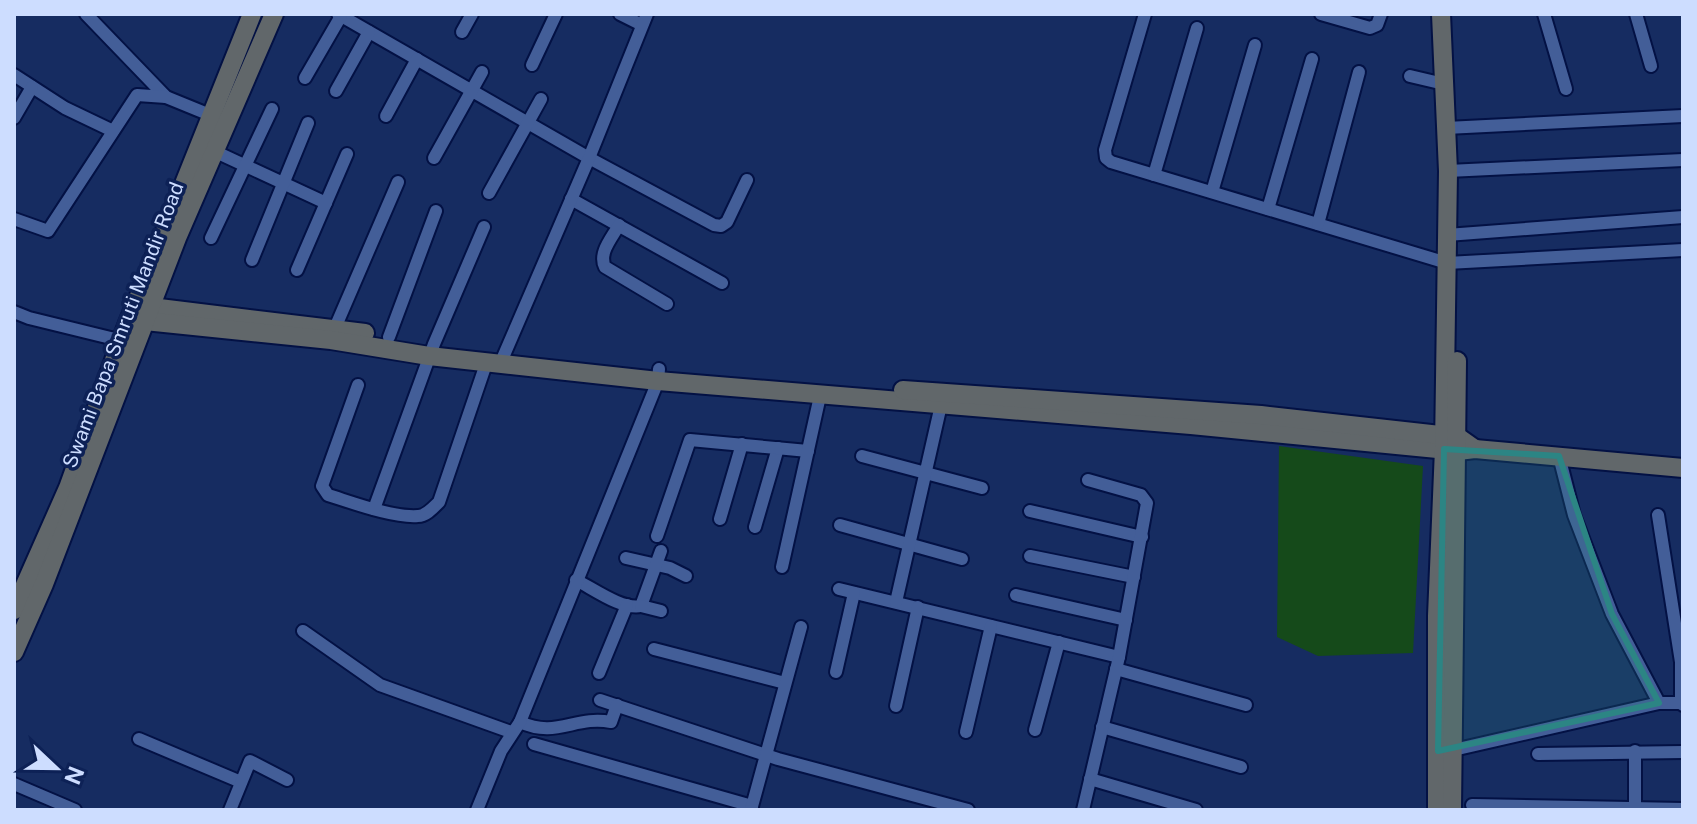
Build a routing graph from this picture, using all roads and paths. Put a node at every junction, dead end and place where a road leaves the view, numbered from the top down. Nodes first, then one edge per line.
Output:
1 (86, 14) edge
2 (252, 14) edge
3 (274, 14) edge
4 (472, 14) edge
5 (556, 14) edge
6 (620, 14) edge
7 (1145, 14) edge
8 (1321, 14) edge
9 (1381, 14) edge
10 (1441, 14) edge
11 (1449, 14) edge
12 (1544, 14) edge
13 (1636, 14) edge
14 (339, 15) edge
15 (645, 19) edge
16 (1197, 28) dead end
17 (369, 32) junction
18 (462, 32) dead end
19 (1255, 45) dead end
20 (417, 59) junction
21 (1312, 59) dead end
22 (532, 65) dead end
23 (1430, 66) dead end
24 (1651, 66) dead end
25 (482, 72) dead end
26 (1359, 72) dead end
27 (14, 75) edge
28 (1410, 76) dead end
29 (305, 78) dead end
30 (1437, 83) junction
31 (32, 87) junction
32 (1566, 89) dead end
33 (471, 90) junction
34 (336, 91) dead end
35 (166, 97) junction
36 (541, 99) dead end
37 (272, 109) dead end
38 (386, 116) dead end
39 (1683, 116) edge
40 (14, 118) edge
41 (219, 119) junction
42 (528, 122) junction
43 (308, 123) dead end
44 (1450, 128) junction
45 (113, 131) junction
46 (216, 152) junction
47 (347, 154) dead end
48 (434, 158) dead end
49 (589, 158) junction
50 (1683, 160) edge
51 (245, 165) junction
52 (1452, 171) junction
53 (1154, 175) junction
54 (747, 180) dead end
55 (398, 182) dead end
56 (284, 183) junction
57 (1212, 192) junction
58 (489, 193) dead end
59 (571, 199) junction
60 (326, 203) junction
61 (1268, 209) junction
62 (436, 211) dead end
63 (1683, 217) edge
64 (14, 219) edge
65 (1318, 224) junction
66 (619, 225) junction
67 (484, 227) dead end
68 (1452, 235) junction
69 (211, 238) dead end
70 (1683, 250) edge
71 (252, 260) dead end
72 (1452, 263) junction
73 (297, 270) dead end
74 (722, 283) dead end
75 (667, 304) dead end
76 (14, 312) edge
77 (148, 314) junction
78 (335, 328) junction
79 (389, 337) junction
80 (129, 343) junction
81 (431, 350) junction
82 (498, 359) junction
83 (658, 375) junction
84 (358, 385) dead end
85 (820, 396) junction
86 (941, 405) junction
87 (742, 444) junction
88 (1456, 444) junction
89 (778, 448) junction
90 (808, 451) junction
91 (862, 456) dead end
92 (1559, 456) junction
93 (1683, 468) edge
94 (926, 475) junction
95 (1088, 480) dead end
96 (982, 488) dead end
97 (374, 509) junction
98 (1030, 511) dead end
99 (1658, 515) dead end
100 (720, 519) dead end
101 (840, 525) dead end
102 (755, 527) dead end
103 (657, 536) dead end
104 (1142, 537) junction
105 (910, 544) junction
106 (1030, 556) dead end
107 (626, 558) dead end
108 (658, 558) junction
109 (962, 559) dead end
110 (782, 567) dead end
111 (686, 576) dead end
112 (1134, 577) junction
113 (576, 580) junction
114 (839, 589) dead end
115 (854, 593) junction
116 (1016, 595) dead end
117 (896, 602) junction
118 (627, 605) junction
119 (641, 606) junction
120 (918, 607) junction
121 (14, 610) edge
122 (661, 611) dead end
123 (1126, 620) junction
124 (991, 626) junction
125 (801, 627) dead end
126 (303, 631) dead end
127 (1059, 642) junction
128 (654, 649) dead end
129 (14, 652) edge
130 (1118, 663) junction
131 (836, 672) dead end
132 (599, 673) dead end
133 (785, 683) junction
134 (600, 700) dead end
135 (1659, 703) junction
136 (1682, 704) edge
137 (617, 705) junction
138 (1246, 705) dead end
139 (896, 706) dead end
140 (516, 727) junction
141 (1102, 727) junction
142 (547, 729) junction
143 (1035, 730) dead end
144 (966, 732) dead end
145 (139, 739) dead end
146 (1445, 751) junction
147 (1635, 751) junction
148 (1683, 752) edge
149 (766, 754) junction
150 (1538, 754) dead end
151 (1241, 767) dead end
152 (1090, 779) junction
153 (287, 780) dead end
154 (241, 782) junction
155 (14, 784) edge
156 (1472, 805) dead end
157 (752, 808) edge
158 (480, 809) edge
159 (1635, 809) edge
160 (1683, 809) edge
161 (75, 810) edge
162 (230, 810) edge
163 (968, 810) edge
164 (1083, 810) edge
165 (1196, 810) edge
166 (1437, 810) edge
167 (1452, 810) edge

1 - 35 street
2 - 41 street
3 - 41 street, Swami Bapa Smruti Mandir Road
4 - 18 street
5 - 22 street
6 - 15 street
7 - 53 street
8 - 9 street
10 - 30 street
11 - 44 street
12 - 32 street
13 - 24 street
14 - 17 street
14 - 29 street
15 - 49 street
16 - 53 street
17 - 20 street
17 - 34 street
19 - 57 street
20 - 33 street
20 - 38 street
21 - 61 street
23 - 30 street
25 - 33 street
26 - 65 street
27 - 31 street
28 - 30 street
30 - 44 street
31 - 40 street
31 - 45 street
33 - 42 street
33 - 48 street
35 - 41 street
35 - 45 street
36 - 42 street
37 - 51 street
39 - 44 street
41 - 46 street, Swami Bapa Smruti Mandir Road
41 - 80 street
42 - 49 street
42 - 58 street
43 - 56 street
44 - 52 street
45 - 64 street
46 - 51 street
46 - 77 street, Swami Bapa Smruti Mandir Road
47 - 60 street
49 - 54 street
49 - 59 street
50 - 52 street
51 - 56 street
51 - 69 street
52 - 68 street
53 - 57 street
55 - 78 street
56 - 60 street
56 - 71 street
57 - 61 street
59 - 66 street
59 - 82 street
60 - 73 street
61 - 65 street
62 - 79 street
63 - 68 street
65 - 72 street
66 - 74 street
66 - 75 street
67 - 81 street
68 - 72 street
70 - 72 street
72 - 88 street
76 - 80 street
77 - 78 street
77 - 80 street, Swami Bapa Smruti Mandir Road
77 - 81 street
78 - 79 street
79 - 81 street
80 - 121 street
80 - 129 street, Swami Bapa Smruti Mandir Road
81 - 82 street
81 - 97 street
82 - 83 street
82 - 97 street
83 - 85 street
83 - 88 street
83 - 113 street
84 - 97 street
85 - 86 street
85 - 90 street
86 - 88 street
86 - 94 street
87 - 89 street
87 - 100 street
87 - 103 street
88 - 92 street
88 - 146 street
89 - 90 street
89 - 102 street
90 - 110 street
91 - 94 street
92 - 93 street
92 - 135 street
94 - 96 street
94 - 105 street
95 - 104 street
98 - 104 street
99 - 136 street
101 - 105 street
104 - 112 street
105 - 109 street
105 - 117 street
106 - 112 street
107 - 108 street
108 - 111 street
108 - 119 street
112 - 123 street
113 - 118 street
113 - 140 street
114 - 115 street
115 - 117 street
115 - 131 street
116 - 123 street
117 - 120 street
118 - 119 street
118 - 132 street
119 - 122 street
120 - 124 street
120 - 139 street
123 - 130 street
124 - 127 street
124 - 144 street
125 - 133 street
126 - 140 street
127 - 130 street
127 - 143 street
128 - 133 street
130 - 138 street
130 - 141 street
133 - 149 street
134 - 137 street
135 - 136 street
135 - 146 street
137 - 142 street
137 - 149 street
140 - 142 street
140 - 158 street
141 - 151 street
141 - 152 street
142 - 157 street
145 - 154 street
146 - 166 street
146 - 167 street
147 - 148 street
147 - 150 street
147 - 159 street
149 - 157 street
149 - 163 street
152 - 164 street
152 - 165 street
153 - 154 street
154 - 162 street
155 - 161 street
156 - 159 street
159 - 160 street

